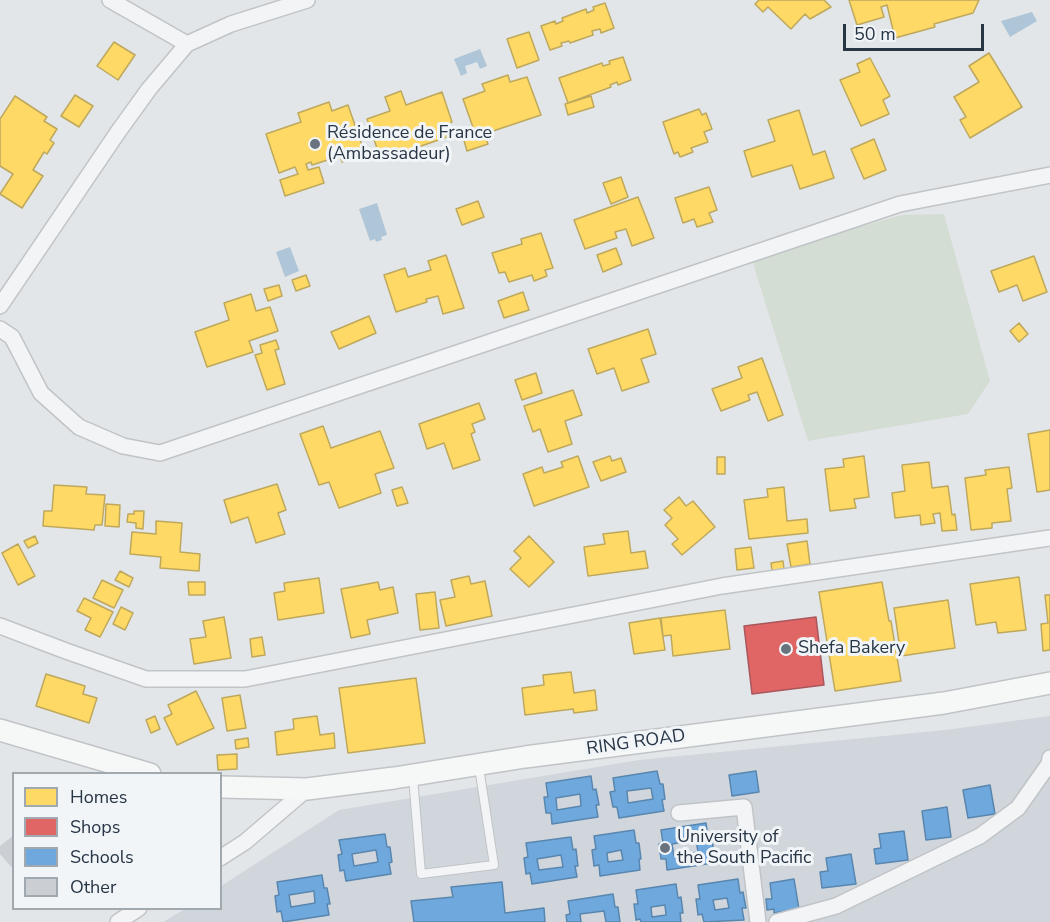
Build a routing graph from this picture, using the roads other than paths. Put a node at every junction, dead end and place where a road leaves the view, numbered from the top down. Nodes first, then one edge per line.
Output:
1 (110, 0) edge
2 (308, 0) edge
3 (187, 44) junction
4 (1050, 175) edge
5 (0, 306) edge
6 (0, 329) edge
7 (1050, 538) edge
8 (0, 626) edge
9 (1050, 683) edge
10 (0, 730) edge
11 (1050, 758) edge
12 (479, 766) junction
13 (143, 772) edge
14 (413, 775) junction
15 (222, 787) edge
16 (307, 789) junction
17 (679, 813) dead end
18 (222, 857) edge
19 (137, 910) edge
20 (118, 922) edge
21 (758, 922) edge
22 (777, 922) edge

1 - 3 street
2 - 3 street
3 - 5 street
4 - 6 street
7 - 8 street
9 - 12 main road, RING ROAD
10 - 13 main road
11 - 22 street
12 - 14 main road, RING ROAD
12 - 14 lane
14 - 16 main road, RING ROAD
15 - 16 main road, RING ROAD
16 - 18 street
17 - 21 street
19 - 20 street

